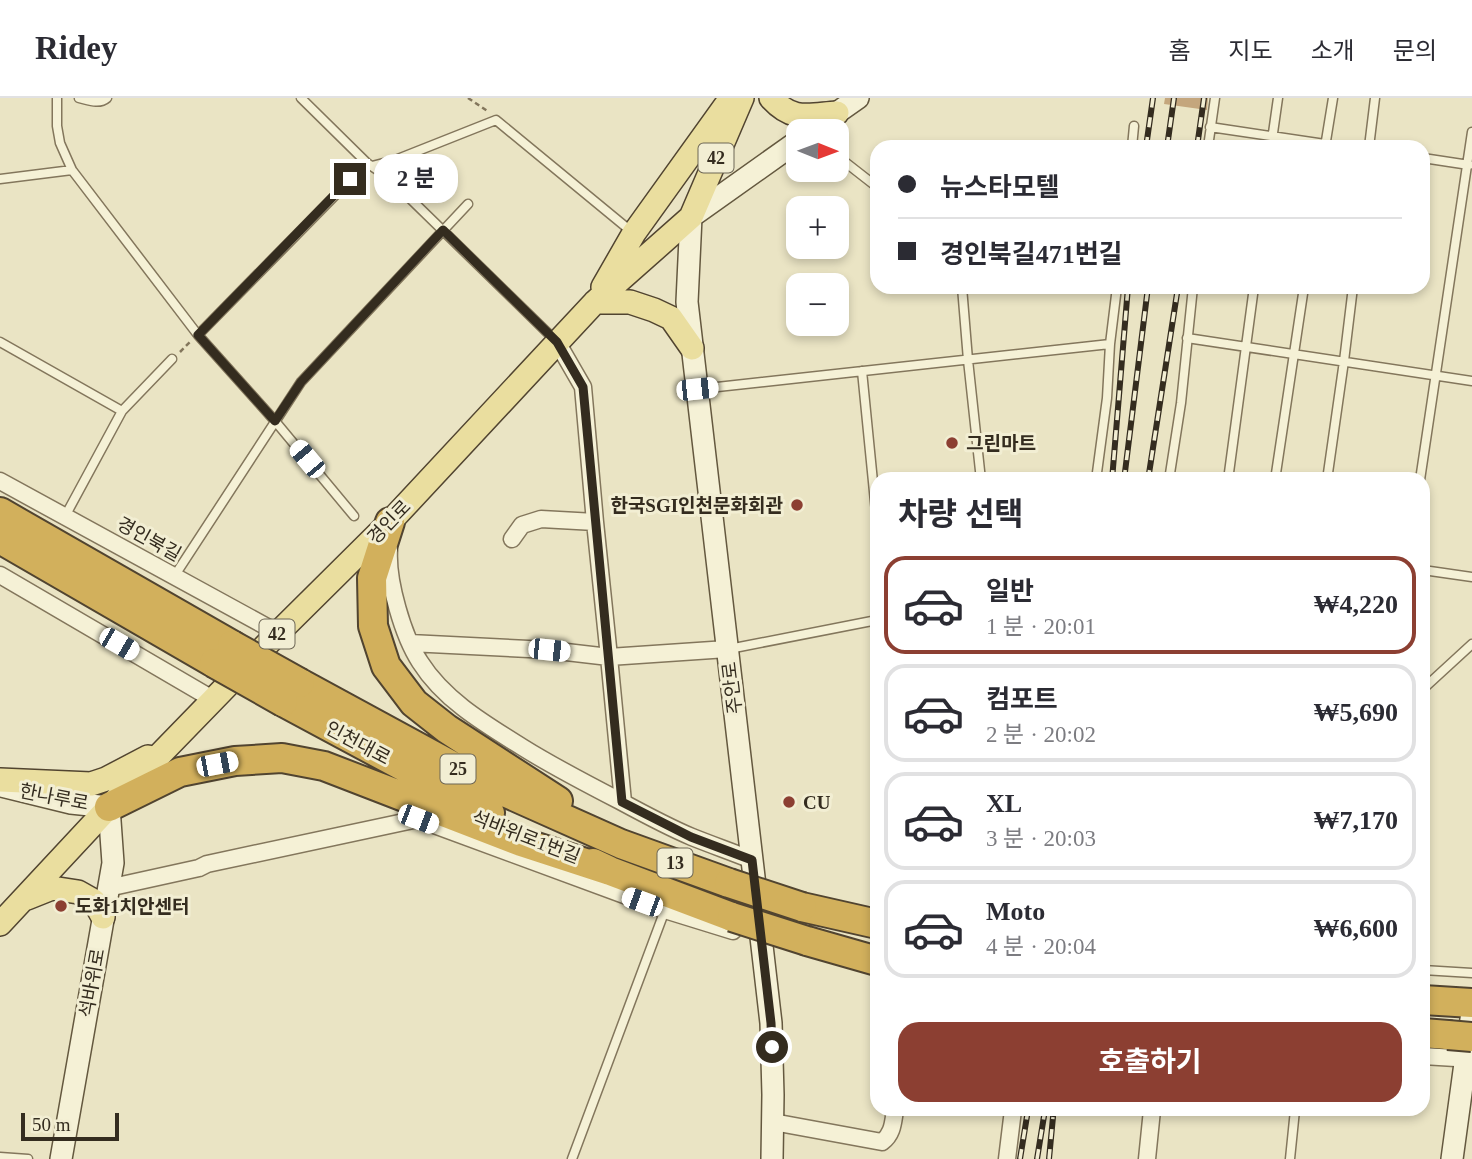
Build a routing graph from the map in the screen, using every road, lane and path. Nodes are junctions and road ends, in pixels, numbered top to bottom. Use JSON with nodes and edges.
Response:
{"nodes":[{"id":1,"x":57,"y":98,"type":"edge"},
{"id":2,"x":79,"y":98,"type":"edge"},
{"id":3,"x":107,"y":98,"type":"edge"},
{"id":4,"x":301,"y":98,"type":"edge"},
{"id":5,"x":468,"y":98,"type":"edge"},
{"id":6,"x":731,"y":98,"type":"edge"},
{"id":7,"x":741,"y":98,"type":"edge"},
{"id":8,"x":771,"y":98,"type":"edge"},
{"id":9,"x":858,"y":98,"type":"edge"},
{"id":10,"x":1215,"y":98,"type":"edge"},
{"id":11,"x":1278,"y":98,"type":"edge"},
{"id":12,"x":1332,"y":98,"type":"edge"},
{"id":13,"x":1376,"y":98,"type":"edge"},
{"id":14,"x":837,"y":113,"type":"junction"},
{"id":15,"x":828,"y":119,"type":"edge"},
{"id":16,"x":496,"y":120,"type":"junction"},
{"id":17,"x":1134,"y":126,"type":"dead end"},
{"id":18,"x":1210,"y":127,"type":"junction"},
{"id":19,"x":1472,"y":132,"type":"edge"},
{"id":20,"x":1272,"y":137,"type":"junction"},
{"id":21,"x":1133,"y":140,"type":"edge"},
{"id":22,"x":1209,"y":140,"type":"edge"},
{"id":23,"x":1271,"y":140,"type":"edge"},
{"id":24,"x":1290,"y":140,"type":"edge"},
{"id":25,"x":1326,"y":140,"type":"edge"},
{"id":26,"x":1370,"y":140,"type":"edge"},
{"id":27,"x":786,"y":150,"type":"edge"},
{"id":28,"x":1430,"y":160,"type":"edge"},
{"id":29,"x":369,"y":164,"type":"junction"},
{"id":30,"x":849,"y":165,"type":"edge"},
{"id":31,"x":1469,"y":165,"type":"edge"},
{"id":32,"x":72,"y":170,"type":"junction"},
{"id":33,"x":0,"y":179,"type":"edge"},
{"id":34,"x":870,"y":182,"type":"edge"},
{"id":35,"x":468,"y":204,"type":"dead end"},
{"id":36,"x":691,"y":218,"type":"junction"},
{"id":37,"x":443,"y":230,"type":"junction"},
{"id":38,"x":634,"y":233,"type":"junction"},
{"id":39,"x":963,"y":294,"type":"edge"},
{"id":40,"x":1116,"y":294,"type":"edge"},
{"id":41,"x":1192,"y":294,"type":"edge"},
{"id":42,"x":1253,"y":294,"type":"edge"},
{"id":43,"x":1303,"y":294,"type":"edge"},
{"id":44,"x":1352,"y":294,"type":"edge"},
{"id":45,"x":595,"y":302,"type":"junction"},
{"id":46,"x":198,"y":335,"type":"junction"},
{"id":47,"x":1187,"y":338,"type":"junction"},
{"id":48,"x":0,"y":342,"type":"edge"},
{"id":49,"x":557,"y":342,"type":"junction"},
{"id":50,"x":1110,"y":344,"type":"junction"},
{"id":51,"x":1247,"y":346,"type":"junction"},
{"id":52,"x":692,"y":348,"type":"junction"},
{"id":53,"x":1294,"y":353,"type":"junction"},
{"id":54,"x":172,"y":359,"type":"joint"},
{"id":55,"x":968,"y":360,"type":"junction"},
{"id":56,"x":1344,"y":360,"type":"junction"},
{"id":57,"x":862,"y":371,"type":"junction"},
{"id":58,"x":1436,"y":374,"type":"junction"},
{"id":59,"x":1472,"y":381,"type":"edge"},
{"id":60,"x":697,"y":389,"type":"junction"},
{"id":61,"x":122,"y":411,"type":"junction"},
{"id":62,"x":275,"y":421,"type":"junction"},
{"id":63,"x":872,"y":472,"type":"edge"},
{"id":64,"x":980,"y":472,"type":"edge"},
{"id":65,"x":1098,"y":472,"type":"edge"},
{"id":66,"x":1170,"y":472,"type":"edge"},
{"id":67,"x":1229,"y":472,"type":"edge"},
{"id":68,"x":1276,"y":472,"type":"edge"},
{"id":69,"x":1328,"y":472,"type":"edge"},
{"id":70,"x":1421,"y":472,"type":"edge"},
{"id":71,"x":0,"y":481,"type":"edge"},
{"id":72,"x":69,"y":509,"type":"dead end"},
{"id":73,"x":0,"y":512,"type":"edge"},
{"id":74,"x":355,"y":516,"type":"dead end"},
{"id":75,"x":390,"y":522,"type":"junction"},
{"id":76,"x":595,"y":522,"type":"junction"},
{"id":77,"x":0,"y":539,"type":"edge"},
{"id":78,"x":512,"y":539,"type":"dead end"},
{"id":79,"x":179,"y":569,"type":"dead end"},
{"id":80,"x":1430,"y":571,"type":"edge"},
{"id":81,"x":0,"y":575,"type":"edge"},
{"id":82,"x":1472,"y":577,"type":"edge"},
{"id":83,"x":870,"y":621,"type":"edge"},
{"id":84,"x":278,"y":633,"type":"junction"},
{"id":85,"x":410,"y":643,"type":"junction"},
{"id":86,"x":1472,"y":644,"type":"edge"},
{"id":87,"x":727,"y":649,"type":"junction"},
{"id":88,"x":223,"y":654,"type":"junction"},
{"id":89,"x":610,"y":657,"type":"junction"},
{"id":90,"x":1430,"y":683,"type":"edge"},
{"id":91,"x":292,"y":692,"type":"junction"},
{"id":92,"x":214,"y":700,"type":"junction"},
{"id":93,"x":167,"y":748,"type":"junction"},
{"id":94,"x":0,"y":780,"type":"edge"},
{"id":95,"x":0,"y":786,"type":"edge"},
{"id":96,"x":622,"y":802,"type":"junction"},
{"id":97,"x":109,"y":807,"type":"junction"},
{"id":98,"x":621,"y":844,"type":"junction"},
{"id":99,"x":752,"y":860,"type":"junction"},
{"id":100,"x":610,"y":871,"type":"junction"},
{"id":101,"x":108,"y":888,"type":"junction"},
{"id":102,"x":24,"y":899,"type":"junction"},
{"id":103,"x":665,"y":910,"type":"junction"},
{"id":104,"x":103,"y":917,"type":"junction"},
{"id":105,"x":870,"y":922,"type":"edge"},
{"id":106,"x":0,"y":924,"type":"edge"},
{"id":107,"x":762,"y":940,"type":"junction"},
{"id":108,"x":870,"y":959,"type":"edge"},
{"id":109,"x":1430,"y":971,"type":"edge"},
{"id":110,"x":1472,"y":974,"type":"edge"},
{"id":111,"x":1430,"y":1001,"type":"edge"},
{"id":112,"x":1465,"y":1005,"type":"edge"},
{"id":113,"x":1456,"y":1045,"type":"edge"},
{"id":114,"x":1430,"y":1054,"type":"edge"},
{"id":115,"x":894,"y":1116,"type":"edge"},
{"id":116,"x":1012,"y":1116,"type":"edge"},
{"id":117,"x":1151,"y":1116,"type":"edge"},
{"id":118,"x":1294,"y":1116,"type":"edge"},
{"id":119,"x":773,"y":1122,"type":"junction"},
{"id":120,"x":1457,"y":1146,"type":"edge"},
{"id":121,"x":0,"y":1157,"type":"edge"},
{"id":122,"x":28,"y":1159,"type":"edge"},
{"id":123,"x":61,"y":1159,"type":"edge"},
{"id":124,"x":572,"y":1159,"type":"edge"},
{"id":125,"x":772,"y":1159,"type":"edge"},
{"id":126,"x":1007,"y":1159,"type":"edge"},
{"id":127,"x":1147,"y":1159,"type":"edge"},
{"id":128,"x":1290,"y":1159,"type":"edge"}],
"edges":[{"from":1,"to":32,"type":"lane"},
{"from":2,"to":3,"type":"lane"},
{"from":4,"to":29,"type":"lane"},
{"from":5,"to":16,"type":"path"},
{"from":6,"to":38,"type":"main road"},
{"from":7,"to":36,"type":"main road","name":"경인로","number":"42"},
{"from":8,"to":14,"type":"main road"},
{"from":9,"to":14,"type":"main road"},
{"from":10,"to":18,"type":"lane"},
{"from":11,"to":20,"type":"lane"},
{"from":12,"to":25,"type":"lane"},
{"from":13,"to":26,"type":"lane"},
{"from":14,"to":15,"type":"main road"},
{"from":16,"to":29,"type":"lane"},
{"from":16,"to":38,"type":"lane"},
{"from":17,"to":21,"type":"lane"},
{"from":18,"to":20,"type":"lane"},
{"from":18,"to":22,"type":"lane"},
{"from":19,"to":31,"type":"lane"},
{"from":20,"to":23,"type":"lane"},
{"from":20,"to":24,"type":"lane"},
{"from":27,"to":36,"type":"main road"},
{"from":28,"to":31,"type":"lane"},
{"from":29,"to":37,"type":"lane"},
{"from":29,"to":46,"type":"lane"},
{"from":30,"to":34,"type":"lane"},
{"from":31,"to":58,"type":"lane"},
{"from":32,"to":33,"type":"lane"},
{"from":32,"to":46,"type":"lane"},
{"from":35,"to":37,"type":"lane"},
{"from":36,"to":45,"type":"main road","name":"경인로","number":"42"},
{"from":36,"to":52,"type":"main road","name":"주안로"},
{"from":37,"to":49,"type":"lane"},
{"from":37,"to":62,"type":"lane"},
{"from":38,"to":45,"type":"main road"},
{"from":39,"to":55,"type":"lane"},
{"from":40,"to":50,"type":"lane"},
{"from":41,"to":47,"type":"lane"},
{"from":42,"to":51,"type":"lane"},
{"from":43,"to":53,"type":"lane"},
{"from":44,"to":56,"type":"lane"},
{"from":45,"to":49,"type":"main road","name":"경인로","number":"42"},
{"from":45,"to":52,"type":"main road"},
{"from":46,"to":54,"type":"path"},
{"from":46,"to":62,"type":"lane"},
{"from":47,"to":51,"type":"lane"},
{"from":47,"to":66,"type":"lane"},
{"from":48,"to":61,"type":"lane"},
{"from":49,"to":75,"type":"main road","name":"경인로","number":"42"},
{"from":49,"to":76,"type":"street"},
{"from":50,"to":55,"type":"lane"},
{"from":50,"to":65,"type":"lane"},
{"from":51,"to":53,"type":"lane"},
{"from":51,"to":67,"type":"lane"},
{"from":52,"to":60,"type":"main road","name":"주안로"},
{"from":53,"to":56,"type":"lane"},
{"from":53,"to":68,"type":"lane"},
{"from":54,"to":61,"type":"lane"},
{"from":55,"to":57,"type":"lane"},
{"from":55,"to":64,"type":"lane"},
{"from":56,"to":58,"type":"lane"},
{"from":56,"to":69,"type":"lane"},
{"from":57,"to":60,"type":"lane"},
{"from":57,"to":63,"type":"lane"},
{"from":58,"to":59,"type":"lane"},
{"from":58,"to":70,"type":"lane"},
{"from":60,"to":87,"type":"main road","name":"주안로"},
{"from":61,"to":72,"type":"lane"},
{"from":62,"to":74,"type":"lane"},
{"from":62,"to":79,"type":"lane"},
{"from":71,"to":84,"type":"street","name":"경인북길"},
{"from":73,"to":88,"type":"highway","name":"인천대로","number":"25"},
{"from":75,"to":84,"type":"main road","name":"경인로","number":"42"},
{"from":75,"to":85,"type":"street"},
{"from":75,"to":98,"type":"highway"},
{"from":76,"to":78,"type":"street"},
{"from":76,"to":89,"type":"street"},
{"from":77,"to":88,"type":"highway","name":"인천대로","number":"25"},
{"from":80,"to":82,"type":"lane"},
{"from":81,"to":92,"type":"street"},
{"from":83,"to":87,"type":"lane"},
{"from":84,"to":92,"type":"main road","name":"경인로","number":"42"},
{"from":85,"to":89,"type":"street"},
{"from":85,"to":96,"type":"street"},
{"from":86,"to":90,"type":"lane"},
{"from":87,"to":89,"type":"street"},
{"from":87,"to":99,"type":"main road","name":"주안로"},
{"from":88,"to":91,"type":"highway","name":"인천대로","number":"25","bridge":true},
{"from":89,"to":96,"type":"street"},
{"from":91,"to":98,"type":"highway","name":"인천대로","number":"25"},
{"from":91,"to":100,"type":"highway","name":"인천대로","number":"25"},
{"from":92,"to":93,"type":"main road","name":"경인로","number":"42"},
{"from":93,"to":94,"type":"main road"},
{"from":93,"to":97,"type":"main road","name":"경인로","number":"42"},
{"from":95,"to":97,"type":"main road","name":"한나루로"},
{"from":96,"to":99,"type":"street"},
{"from":97,"to":100,"type":"highway"},
{"from":97,"to":101,"type":"main road","name":"석바위로"},
{"from":97,"to":102,"type":"main road","name":"경인로","number":"42"},
{"from":98,"to":105,"type":"highway","name":"인천대로","number":"13","bridge":true},
{"from":99,"to":107,"type":"main road","name":"주안로"},
{"from":100,"to":108,"type":"highway","name":"인천대로","number":"13","bridge":true},
{"from":101,"to":103,"type":"street","name":"석바위로1번길"},
{"from":101,"to":104,"type":"main road","name":"석바위로"},
{"from":102,"to":104,"type":"main road"},
{"from":102,"to":106,"type":"main road","name":"경인로","number":"42"},
{"from":103,"to":107,"type":"street","name":"석바위로1번길"},
{"from":103,"to":124,"type":"lane"},
{"from":104,"to":123,"type":"main road","name":"석바위로"},
{"from":107,"to":119,"type":"main road","name":"주안로"},
{"from":109,"to":110,"type":"lane"},
{"from":111,"to":112,"type":"highway"},
{"from":112,"to":113,"type":"main road"},
{"from":113,"to":114,"type":"street"},
{"from":113,"to":120,"type":"main road"},
{"from":115,"to":119,"type":"street"},
{"from":116,"to":126,"type":"street"},
{"from":117,"to":127,"type":"street"},
{"from":118,"to":128,"type":"lane"},
{"from":119,"to":125,"type":"main road","name":"주안로"},
{"from":121,"to":122,"type":"lane"}]}
